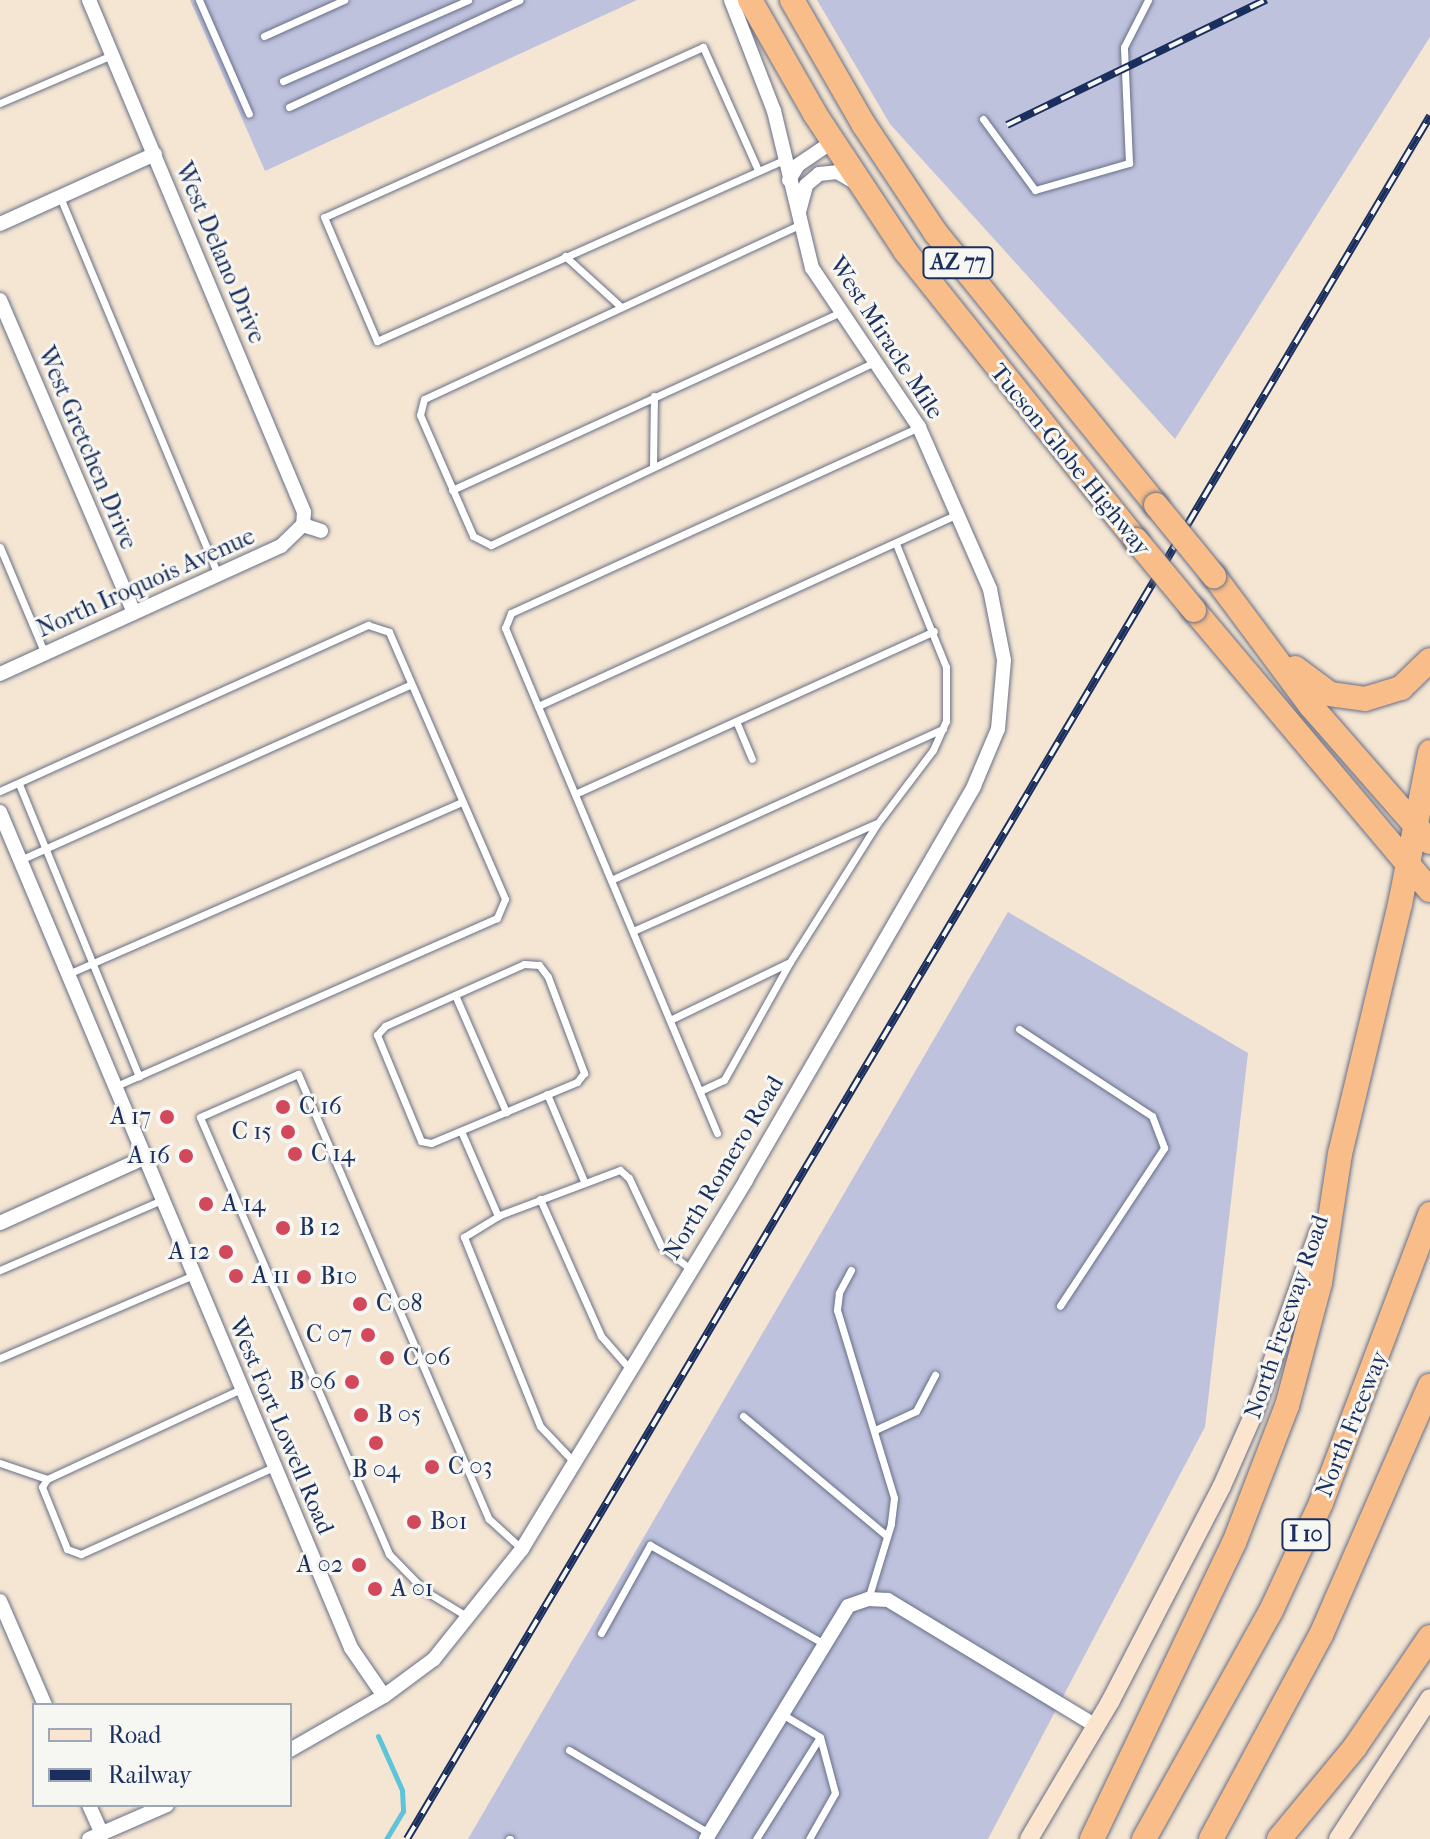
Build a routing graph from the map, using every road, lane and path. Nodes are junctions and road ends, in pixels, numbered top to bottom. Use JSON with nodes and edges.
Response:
{"nodes":[{"id":1,"x":89,"y":0,"type":"edge"},
{"id":2,"x":199,"y":0,"type":"edge"},
{"id":3,"x":344,"y":0,"type":"edge"},
{"id":4,"x":468,"y":0,"type":"edge"},
{"id":5,"x":519,"y":0,"type":"edge"},
{"id":6,"x":731,"y":0,"type":"edge"},
{"id":7,"x":750,"y":0,"type":"edge"},
{"id":8,"x":1148,"y":0,"type":"edge"},
{"id":9,"x":797,"y":10,"type":"edge"},
{"id":10,"x":264,"y":36,"type":"dead end"},
{"id":11,"x":771,"y":38,"type":"junction"},
{"id":12,"x":112,"y":55,"type":"junction"},
{"id":13,"x":836,"y":79,"type":"junction"},
{"id":14,"x":283,"y":81,"type":"dead end"},
{"id":15,"x":0,"y":103,"type":"edge"},
{"id":16,"x":289,"y":107,"type":"dead end"},
{"id":17,"x":249,"y":114,"type":"dead end"},
{"id":18,"x":983,"y":119,"type":"dead end"},
{"id":19,"x":832,"y":142,"type":"junction"},
{"id":20,"x":155,"y":154,"type":"junction"},
{"id":21,"x":785,"y":159,"type":"junction"},
{"id":22,"x":758,"y":170,"type":"junction"},
{"id":23,"x":789,"y":180,"type":"junction"},
{"id":24,"x":60,"y":197,"type":"junction"},
{"id":25,"x":875,"y":206,"type":"junction"},
{"id":26,"x":0,"y":224,"type":"edge"},
{"id":27,"x":799,"y":225,"type":"junction"},
{"id":28,"x":565,"y":256,"type":"junction"},
{"id":29,"x":0,"y":300,"type":"edge"},
{"id":30,"x":621,"y":307,"type":"junction"},
{"id":31,"x":838,"y":313,"type":"junction"},
{"id":32,"x":876,"y":361,"type":"junction"},
{"id":33,"x":654,"y":396,"type":"junction"},
{"id":34,"x":919,"y":427,"type":"junction"},
{"id":35,"x":653,"y":466,"type":"junction"},
{"id":36,"x":452,"y":490,"type":"junction"},
{"id":37,"x":958,"y":514,"type":"junction"},
{"id":38,"x":303,"y":525,"type":"junction"},
{"id":39,"x":321,"y":531,"type":"dead end"},
{"id":40,"x":896,"y":544,"type":"junction"},
{"id":41,"x":0,"y":547,"type":"edge"},
{"id":42,"x":218,"y":574,"type":"junction"},
{"id":43,"x":134,"y":613,"type":"junction"},
{"id":44,"x":1250,"y":620,"type":"junction"},
{"id":45,"x":934,"y":631,"type":"junction"},
{"id":46,"x":45,"y":654,"type":"junction"},
{"id":47,"x":1430,"y":660,"type":"edge"},
{"id":48,"x":0,"y":674,"type":"edge"},
{"id":49,"x":411,"y":684,"type":"junction"},
{"id":50,"x":538,"y":706,"type":"junction"},
{"id":51,"x":736,"y":721,"type":"junction"},
{"id":52,"x":943,"y":729,"type":"junction"},
{"id":53,"x":1430,"y":752,"type":"edge"},
{"id":54,"x":752,"y":759,"type":"dead end"},
{"id":55,"x":19,"y":784,"type":"junction"},
{"id":56,"x":0,"y":791,"type":"edge"},
{"id":57,"x":575,"y":794,"type":"junction"},
{"id":58,"x":462,"y":802,"type":"junction"},
{"id":59,"x":0,"y":812,"type":"edge"},
{"id":60,"x":877,"y":824,"type":"junction"},
{"id":61,"x":1423,"y":833,"type":"edge"},
{"id":62,"x":46,"y":849,"type":"junction"},
{"id":63,"x":20,"y":860,"type":"junction"},
{"id":64,"x":1408,"y":863,"type":"junction"},
{"id":65,"x":611,"y":880,"type":"junction"},
{"id":66,"x":1430,"y":890,"type":"edge"},
{"id":67,"x":633,"y":931,"type":"junction"},
{"id":68,"x":790,"y":962,"type":"junction"},
{"id":69,"x":93,"y":963,"type":"junction"},
{"id":70,"x":67,"y":974,"type":"junction"},
{"id":71,"x":455,"y":995,"type":"junction"},
{"id":72,"x":670,"y":1020,"type":"junction"},
{"id":73,"x":1019,"y":1029,"type":"dead end"},
{"id":74,"x":139,"y":1076,"type":"junction"},
{"id":75,"x":114,"y":1087,"type":"junction"},
{"id":76,"x":700,"y":1091,"type":"junction"},
{"id":77,"x":547,"y":1094,"type":"junction"},
{"id":78,"x":506,"y":1112,"type":"junction"},
{"id":79,"x":461,"y":1131,"type":"junction"},
{"id":80,"x":717,"y":1133,"type":"dead end"},
{"id":81,"x":1340,"y":1154,"type":"junction"},
{"id":82,"x":144,"y":1158,"type":"junction"},
{"id":83,"x":584,"y":1181,"type":"junction"},
{"id":84,"x":540,"y":1199,"type":"junction"},
{"id":85,"x":162,"y":1200,"type":"junction"},
{"id":86,"x":1430,"y":1214,"type":"edge"},
{"id":87,"x":498,"y":1216,"type":"junction"},
{"id":88,"x":0,"y":1223,"type":"edge"},
{"id":89,"x":689,"y":1268,"type":"junction"},
{"id":90,"x":0,"y":1270,"type":"edge"},
{"id":91,"x":851,"y":1270,"type":"dead end"},
{"id":92,"x":194,"y":1275,"type":"junction"},
{"id":93,"x":1060,"y":1306,"type":"dead end"},
{"id":94,"x":0,"y":1358,"type":"edge"},
{"id":95,"x":628,"y":1367,"type":"junction"},
{"id":96,"x":935,"y":1375,"type":"dead end"},
{"id":97,"x":1430,"y":1386,"type":"edge"},
{"id":98,"x":241,"y":1389,"type":"junction"},
{"id":99,"x":743,"y":1416,"type":"dead end"},
{"id":100,"x":875,"y":1430,"type":"junction"},
{"id":101,"x":573,"y":1461,"type":"junction"},
{"id":102,"x":0,"y":1463,"type":"edge"},
{"id":103,"x":274,"y":1467,"type":"junction"},
{"id":104,"x":47,"y":1479,"type":"junction"},
{"id":105,"x":887,"y":1536,"type":"junction"},
{"id":106,"x":522,"y":1549,"type":"junction"},
{"id":107,"x":868,"y":1599,"type":"junction"},
{"id":108,"x":0,"y":1601,"type":"edge"},
{"id":109,"x":470,"y":1618,"type":"junction"},
{"id":110,"x":601,"y":1633,"type":"dead end"},
{"id":111,"x":1430,"y":1637,"type":"edge"},
{"id":112,"x":824,"y":1644,"type":"junction"},
{"id":113,"x":384,"y":1696,"type":"junction"},
{"id":114,"x":1430,"y":1698,"type":"edge"},
{"id":115,"x":44,"y":1703,"type":"edge"},
{"id":116,"x":782,"y":1714,"type":"junction"},
{"id":117,"x":1096,"y":1726,"type":"junction"},
{"id":118,"x":820,"y":1737,"type":"junction"},
{"id":119,"x":292,"y":1749,"type":"edge"},
{"id":120,"x":569,"y":1750,"type":"dead end"},
{"id":121,"x":89,"y":1807,"type":"edge"},
{"id":122,"x":162,"y":1807,"type":"edge"},
{"id":123,"x":96,"y":1836,"type":"edge"},
{"id":124,"x":708,"y":1836,"type":"edge"},
{"id":125,"x":756,"y":1839,"type":"edge"},
{"id":126,"x":809,"y":1839,"type":"edge"},
{"id":127,"x":1029,"y":1839,"type":"edge"},
{"id":128,"x":1092,"y":1839,"type":"edge"},
{"id":129,"x":1144,"y":1839,"type":"edge"},
{"id":130,"x":1211,"y":1839,"type":"edge"},
{"id":131,"x":1279,"y":1839,"type":"edge"},
{"id":132,"x":1338,"y":1839,"type":"edge"}],
"edges":[{"from":1,"to":12,"type":"street","name":"West Delano Drive"},
{"from":2,"to":17,"type":"lane"},
{"from":3,"to":10,"type":"lane"},
{"from":4,"to":14,"type":"lane"},
{"from":5,"to":16,"type":"lane"},
{"from":6,"to":21,"type":"street","name":"West Miracle Mile"},
{"from":7,"to":11,"type":"highway","name":"Tucson-Globe Highway","number":"AZ 77"},
{"from":8,"to":18,"type":"lane"},
{"from":9,"to":11,"type":"highway"},
{"from":9,"to":13,"type":"highway","name":"Tucson-Globe Highway","number":"AZ 77"},
{"from":11,"to":19,"type":"highway","name":"Tucson-Globe Highway","number":"AZ 77"},
{"from":12,"to":15,"type":"lane"},
{"from":12,"to":20,"type":"street","name":"West Delano Drive"},
{"from":13,"to":19,"type":"highway"},
{"from":13,"to":44,"type":"highway","name":"Tucson-Globe Highway","number":"AZ 77","bridge":true},
{"from":19,"to":23,"type":"street"},
{"from":19,"to":25,"type":"highway","name":"Tucson-Globe Highway","number":"AZ 77"},
{"from":20,"to":24,"type":"street"},
{"from":20,"to":38,"type":"street","name":"West Delano Drive"},
{"from":21,"to":22,"type":"lane"},
{"from":21,"to":23,"type":"street","name":"West Miracle Mile"},
{"from":22,"to":28,"type":"lane"},
{"from":22,"to":28,"type":"lane"},
{"from":23,"to":27,"type":"street","name":"West Miracle Mile"},
{"from":24,"to":26,"type":"street"},
{"from":24,"to":42,"type":"lane"},
{"from":25,"to":27,"type":"street"},
{"from":25,"to":64,"type":"highway","name":"Tucson-Globe Highway","number":"AZ 77","bridge":true},
{"from":27,"to":30,"type":"lane"},
{"from":27,"to":31,"type":"street","name":"West Miracle Mile"},
{"from":28,"to":30,"type":"lane"},
{"from":29,"to":43,"type":"street","name":"West Gretchen Drive"},
{"from":30,"to":36,"type":"lane"},
{"from":31,"to":32,"type":"street","name":"West Miracle Mile"},
{"from":31,"to":33,"type":"lane"},
{"from":32,"to":34,"type":"street","name":"West Miracle Mile"},
{"from":32,"to":35,"type":"lane"},
{"from":33,"to":35,"type":"lane"},
{"from":33,"to":36,"type":"lane"},
{"from":34,"to":37,"type":"street","name":"West Miracle Mile"},
{"from":34,"to":50,"type":"lane"},
{"from":35,"to":36,"type":"lane"},
{"from":37,"to":40,"type":"lane"},
{"from":37,"to":89,"type":"street","name":"North Romero Road"},
{"from":38,"to":39,"type":"street"},
{"from":38,"to":42,"type":"street","name":"North Iroquois Avenue"},
{"from":40,"to":45,"type":"lane"},
{"from":40,"to":50,"type":"lane"},
{"from":41,"to":46,"type":"lane"},
{"from":42,"to":43,"type":"street","name":"North Iroquois Avenue"},
{"from":43,"to":46,"type":"street","name":"North Iroquois Avenue"},
{"from":44,"to":47,"type":"highway"},
{"from":44,"to":61,"type":"highway","name":"Tucson-Globe Highway","number":"AZ 77"},
{"from":45,"to":51,"type":"lane"},
{"from":45,"to":52,"type":"lane"},
{"from":46,"to":48,"type":"street","name":"North Iroquois Avenue"},
{"from":49,"to":55,"type":"lane"},
{"from":49,"to":58,"type":"lane"},
{"from":49,"to":62,"type":"lane"},
{"from":50,"to":57,"type":"lane"},
{"from":51,"to":54,"type":"lane"},
{"from":51,"to":57,"type":"lane"},
{"from":52,"to":60,"type":"lane"},
{"from":52,"to":65,"type":"lane"},
{"from":53,"to":61,"type":"highway","name":"North Freeway Road"},
{"from":55,"to":56,"type":"lane"},
{"from":55,"to":62,"type":"lane"},
{"from":57,"to":65,"type":"lane"},
{"from":58,"to":69,"type":"lane"},
{"from":58,"to":74,"type":"lane"},
{"from":59,"to":63,"type":"street","name":"West Fort Lowell Road"},
{"from":60,"to":67,"type":"lane"},
{"from":60,"to":68,"type":"lane"},
{"from":61,"to":64,"type":"highway","name":"North Freeway Road"},
{"from":62,"to":63,"type":"lane"},
{"from":62,"to":69,"type":"lane"},
{"from":63,"to":70,"type":"street","name":"West Fort Lowell Road"},
{"from":64,"to":66,"type":"highway","name":"Tucson-Globe Highway","number":"AZ 77"},
{"from":64,"to":81,"type":"highway","name":"North Freeway Road"},
{"from":65,"to":67,"type":"lane"},
{"from":67,"to":72,"type":"lane"},
{"from":68,"to":72,"type":"lane"},
{"from":68,"to":76,"type":"lane"},
{"from":69,"to":70,"type":"lane"},
{"from":69,"to":74,"type":"lane"},
{"from":70,"to":75,"type":"street","name":"West Fort Lowell Road"},
{"from":71,"to":77,"type":"lane"},
{"from":71,"to":78,"type":"lane"},
{"from":71,"to":79,"type":"lane"},
{"from":72,"to":76,"type":"lane"},
{"from":73,"to":93,"type":"lane"},
{"from":74,"to":75,"type":"lane"},
{"from":75,"to":82,"type":"street","name":"West Fort Lowell Road"},
{"from":76,"to":80,"type":"lane"},
{"from":77,"to":78,"type":"lane"},
{"from":77,"to":83,"type":"lane"},
{"from":78,"to":79,"type":"lane"},
{"from":79,"to":87,"type":"lane"},
{"from":81,"to":117,"type":"main road","name":"North Freeway Road"},
{"from":81,"to":128,"type":"highway"},
{"from":82,"to":85,"type":"street","name":"West Fort Lowell Road"},
{"from":82,"to":88,"type":"street"},
{"from":83,"to":84,"type":"lane"},
{"from":83,"to":89,"type":"lane"},
{"from":84,"to":87,"type":"lane"},
{"from":84,"to":95,"type":"lane"},
{"from":85,"to":90,"type":"lane"},
{"from":85,"to":92,"type":"street","name":"West Fort Lowell Road"},
{"from":86,"to":129,"type":"highway","name":"North Freeway","number":"I 10"},
{"from":87,"to":101,"type":"lane"},
{"from":89,"to":95,"type":"street","name":"North Romero Road"},
{"from":91,"to":100,"type":"lane"},
{"from":92,"to":94,"type":"lane"},
{"from":92,"to":98,"type":"street","name":"West Fort Lowell Road"},
{"from":95,"to":101,"type":"street","name":"North Romero Road"},
{"from":96,"to":100,"type":"lane"},
{"from":97,"to":130,"type":"highway","number":"I 10"},
{"from":98,"to":103,"type":"street","name":"West Fort Lowell Road"},
{"from":98,"to":104,"type":"lane"},
{"from":99,"to":105,"type":"lane"},
{"from":100,"to":105,"type":"lane"},
{"from":101,"to":106,"type":"street","name":"North Romero Road"},
{"from":102,"to":104,"type":"lane"},
{"from":103,"to":104,"type":"lane"},
{"from":103,"to":113,"type":"street","name":"West Fort Lowell Road"},
{"from":105,"to":107,"type":"lane"},
{"from":106,"to":109,"type":"street","name":"North Romero Road"},
{"from":106,"to":109,"type":"lane"},
{"from":107,"to":112,"type":"street"},
{"from":107,"to":117,"type":"street"},
{"from":108,"to":115,"type":"street"},
{"from":109,"to":113,"type":"street","name":"North Romero Road"},
{"from":110,"to":112,"type":"lane"},
{"from":111,"to":131,"type":"highway"},
{"from":112,"to":116,"type":"street"},
{"from":113,"to":119,"type":"street","name":"North Romero Road"},
{"from":114,"to":132,"type":"main road"},
{"from":116,"to":118,"type":"lane"},
{"from":116,"to":124,"type":"street"},
{"from":117,"to":127,"type":"main road","name":"North Freeway Road"},
{"from":118,"to":125,"type":"lane"},
{"from":118,"to":126,"type":"lane"},
{"from":120,"to":124,"type":"lane"},
{"from":121,"to":123,"type":"street"},
{"from":122,"to":123,"type":"street"}]}
